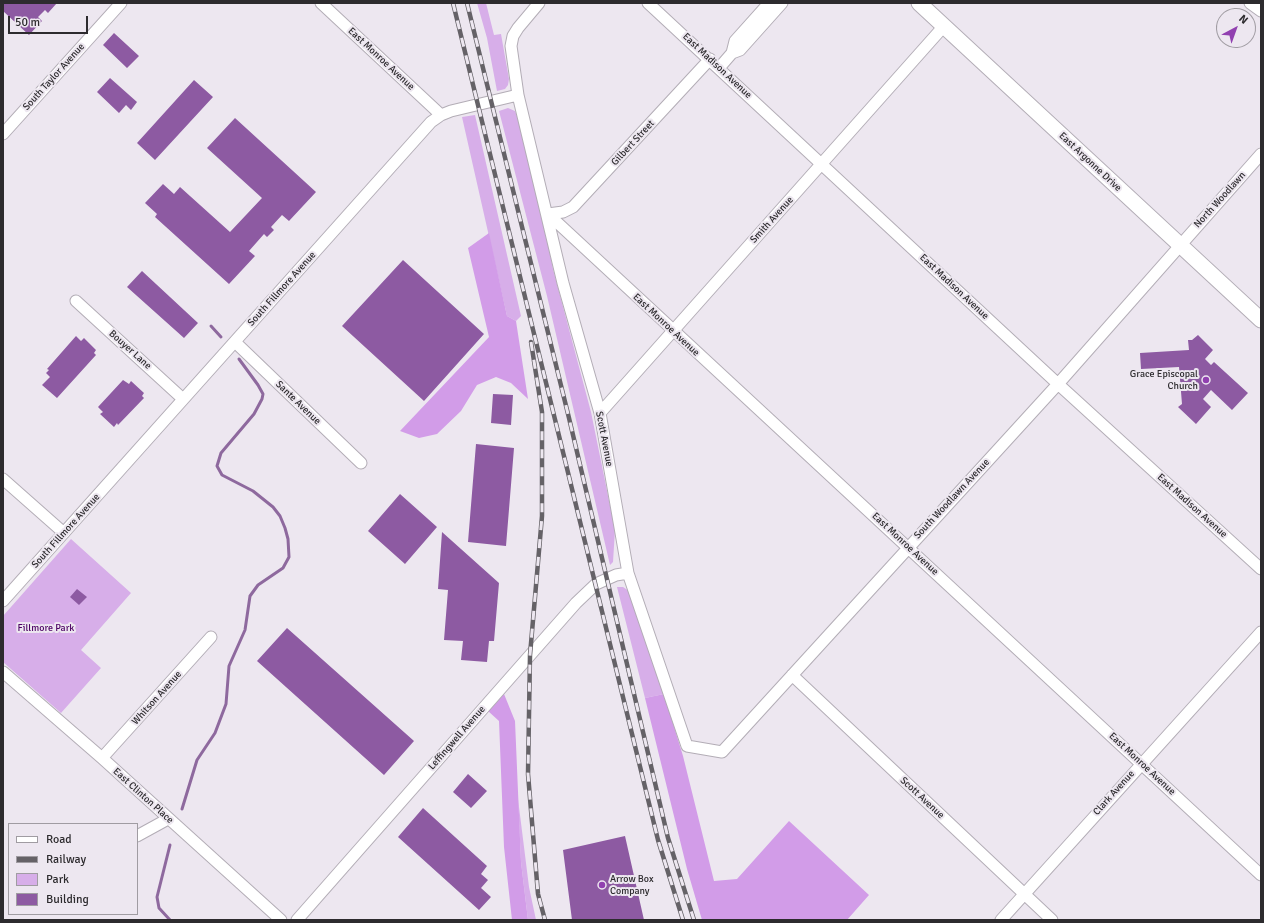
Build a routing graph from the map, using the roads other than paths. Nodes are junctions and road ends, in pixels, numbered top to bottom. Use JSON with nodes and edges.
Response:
{"nodes":[{"id":1,"x":121,"y":3,"type":"edge"},
{"id":2,"x":321,"y":3,"type":"edge"},
{"id":3,"x":539,"y":3,"type":"edge"},
{"id":4,"x":648,"y":3,"type":"edge"},
{"id":5,"x":769,"y":3,"type":"edge"},
{"id":6,"x":782,"y":3,"type":"edge"},
{"id":7,"x":920,"y":3,"type":"edge"},
{"id":8,"x":1250,"y":3,"type":"edge"},
{"id":9,"x":1261,"y":10,"type":"edge"},
{"id":10,"x":944,"y":26,"type":"junction"},
{"id":11,"x":732,"y":53,"type":"junction"},
{"id":12,"x":710,"y":59,"type":"junction"},
{"id":13,"x":719,"y":68,"type":"junction"},
{"id":14,"x":518,"y":95,"type":"junction"},
{"id":15,"x":441,"y":114,"type":"junction"},
{"id":16,"x":3,"y":134,"type":"edge"},
{"id":17,"x":1261,"y":154,"type":"edge"},
{"id":18,"x":822,"y":165,"type":"junction"},
{"id":19,"x":548,"y":214,"type":"junction"},
{"id":20,"x":1180,"y":245,"type":"junction"},
{"id":21,"x":76,"y":301,"type":"dead end"},
{"id":22,"x":1261,"y":320,"type":"edge"},
{"id":23,"x":673,"y":331,"type":"junction"},
{"id":24,"x":235,"y":342,"type":"junction"},
{"id":25,"x":1058,"y":384,"type":"junction"},
{"id":26,"x":183,"y":399,"type":"junction"},
{"id":27,"x":600,"y":413,"type":"junction"},
{"id":28,"x":361,"y":463,"type":"dead end"},
{"id":29,"x":3,"y":478,"type":"edge"},
{"id":30,"x":64,"y":534,"type":"junction"},
{"id":31,"x":908,"y":546,"type":"junction"},
{"id":32,"x":1261,"y":569,"type":"edge"},
{"id":33,"x":628,"y":572,"type":"junction"},
{"id":34,"x":3,"y":601,"type":"edge"},
{"id":35,"x":1261,"y":632,"type":"edge"},
{"id":36,"x":211,"y":637,"type":"dead end"},
{"id":37,"x":3,"y":672,"type":"edge"},
{"id":38,"x":792,"y":676,"type":"junction"},
{"id":39,"x":722,"y":752,"type":"joint"},
{"id":40,"x":102,"y":758,"type":"junction"},
{"id":41,"x":1141,"y":763,"type":"junction"},
{"id":42,"x":168,"y":819,"type":"junction"},
{"id":43,"x":138,"y":835,"type":"edge"},
{"id":44,"x":1261,"y":875,"type":"edge"},
{"id":45,"x":1024,"y":894,"type":"junction"},
{"id":46,"x":281,"y":920,"type":"edge"},
{"id":47,"x":297,"y":920,"type":"edge"},
{"id":48,"x":1001,"y":920,"type":"edge"},
{"id":49,"x":1052,"y":920,"type":"edge"}],
"edges":[{"from":1,"to":16,"type":"street","name":"South Taylor Avenue"},
{"from":2,"to":15,"type":"street","name":"East Monroe Avenue"},
{"from":3,"to":14,"type":"street"},
{"from":4,"to":12,"type":"street","name":"East Madison Avenue"},
{"from":5,"to":11,"type":"street"},
{"from":6,"to":11,"type":"street"},
{"from":7,"to":10,"type":"street","name":"East Argonne Drive"},
{"from":8,"to":9,"type":"street"},
{"from":10,"to":18,"type":"street","name":"Smith Avenue"},
{"from":10,"to":20,"type":"street","name":"East Argonne Drive"},
{"from":11,"to":13,"type":"street"},
{"from":12,"to":13,"type":"street","name":"East Madison Avenue"},
{"from":12,"to":19,"type":"street","name":"Gilbert Street"},
{"from":13,"to":18,"type":"street","name":"East Madison Avenue"},
{"from":14,"to":15,"type":"street","name":"South Fillmore Avenue"},
{"from":14,"to":19,"type":"street","name":"Scott Avenue"},
{"from":15,"to":24,"type":"street","name":"South Fillmore Avenue"},
{"from":17,"to":20,"type":"street","name":"North Woodlawn"},
{"from":18,"to":23,"type":"street","name":"Smith Avenue"},
{"from":18,"to":25,"type":"street","name":"East Madison Avenue"},
{"from":19,"to":23,"type":"street","name":"East Monroe Avenue"},
{"from":19,"to":27,"type":"street","name":"Scott Avenue"},
{"from":20,"to":22,"type":"street","name":"East Argonne Drive"},
{"from":20,"to":25,"type":"street","name":"South Woodlawn Avenue"},
{"from":21,"to":26,"type":"street","name":"Bouyer Lane"},
{"from":23,"to":27,"type":"street","name":"Smith Avenue"},
{"from":23,"to":31,"type":"street","name":"East Monroe Avenue"},
{"from":24,"to":26,"type":"street","name":"South Fillmore Avenue"},
{"from":24,"to":28,"type":"street","name":"Sante Avenue"},
{"from":25,"to":31,"type":"street","name":"South Woodlawn Avenue"},
{"from":25,"to":32,"type":"street","name":"East Madison Avenue"},
{"from":26,"to":30,"type":"street","name":"South Fillmore Avenue"},
{"from":27,"to":33,"type":"street","name":"Scott Avenue"},
{"from":29,"to":30,"type":"street"},
{"from":30,"to":34,"type":"street","name":"South Fillmore Avenue"},
{"from":31,"to":38,"type":"street","name":"South Woodlawn Avenue"},
{"from":31,"to":41,"type":"street","name":"East Monroe Avenue"},
{"from":33,"to":39,"type":"street","name":"Scott Avenue"},
{"from":33,"to":47,"type":"street","name":"Leffingwell Avenue"},
{"from":35,"to":41,"type":"street","name":"Clark Avenue"},
{"from":36,"to":40,"type":"street","name":"Whitson Avenue"},
{"from":37,"to":40,"type":"street","name":"East Clinton Place"},
{"from":38,"to":39,"type":"street","name":"South Woodlawn Avenue"},
{"from":38,"to":45,"type":"street","name":"Scott Avenue"},
{"from":40,"to":42,"type":"street","name":"East Clinton Place"},
{"from":41,"to":44,"type":"street","name":"East Monroe Avenue"},
{"from":41,"to":45,"type":"street","name":"Clark Avenue"},
{"from":42,"to":43,"type":"street"},
{"from":42,"to":46,"type":"street","name":"East Clinton Place"},
{"from":45,"to":48,"type":"street","name":"Clark Avenue"},
{"from":45,"to":49,"type":"street","name":"Scott Avenue"}]}
